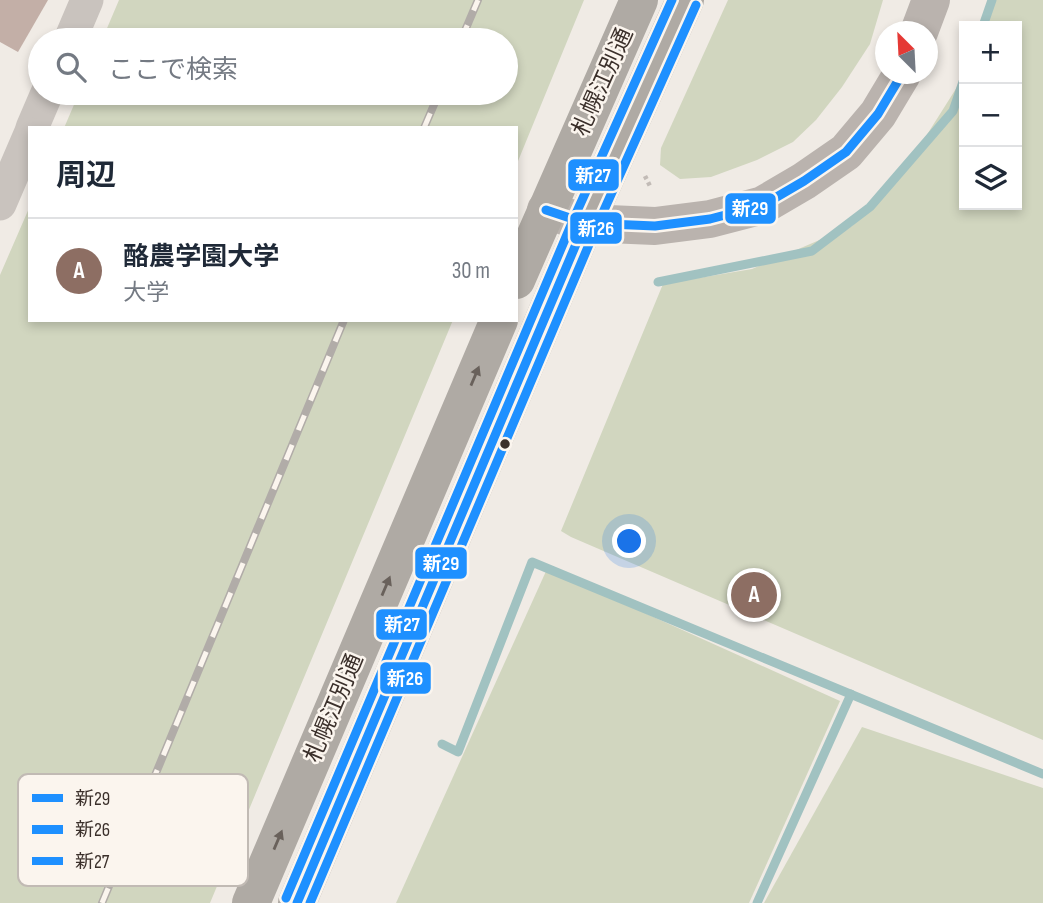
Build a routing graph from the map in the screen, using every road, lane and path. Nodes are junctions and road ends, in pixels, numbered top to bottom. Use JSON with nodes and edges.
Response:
{"nodes":[{"id":1,"x":87,"y":0,"type":"edge"},
{"id":2,"x":639,"y":0,"type":"edge"},
{"id":3,"x":685,"y":0,"type":"edge"},
{"id":4,"x":931,"y":0,"type":"edge"},
{"id":5,"x":923,"y":21,"type":"edge"},
{"id":6,"x":74,"y":28,"type":"edge"},
{"id":7,"x":896,"y":84,"type":"edge"},
{"id":8,"x":42,"y":105,"type":"edge"},
{"id":9,"x":33,"y":126,"type":"edge"},
{"id":10,"x":28,"y":138,"type":"edge"},
{"id":11,"x":4,"y":183,"type":"edge"},
{"id":12,"x":546,"y":210,"type":"junction"},
{"id":13,"x":585,"y":223,"type":"junction"},
{"id":14,"x":518,"y":275,"type":"edge"},
{"id":15,"x":498,"y":322,"type":"edge"},
{"id":16,"x":251,"y":903,"type":"edge"},
{"id":17,"x":297,"y":903,"type":"edge"}],
"edges":[{"from":1,"to":6,"type":"street"},
{"from":2,"to":12,"type":"highway","name":"札幌江別通"},
{"from":3,"to":13,"type":"highway","name":"札幌江別通"},
{"from":4,"to":5,"type":"street"},
{"from":7,"to":13,"type":"street"},
{"from":8,"to":9,"type":"street"},
{"from":10,"to":11,"type":"street"},
{"from":12,"to":13,"type":"street"},
{"from":12,"to":14,"type":"highway","name":"札幌江別通"},
{"from":13,"to":17,"type":"highway","name":"札幌江別通"},
{"from":16,"to":15,"type":"highway","name":"札幌江別通","one_way":true}]}
